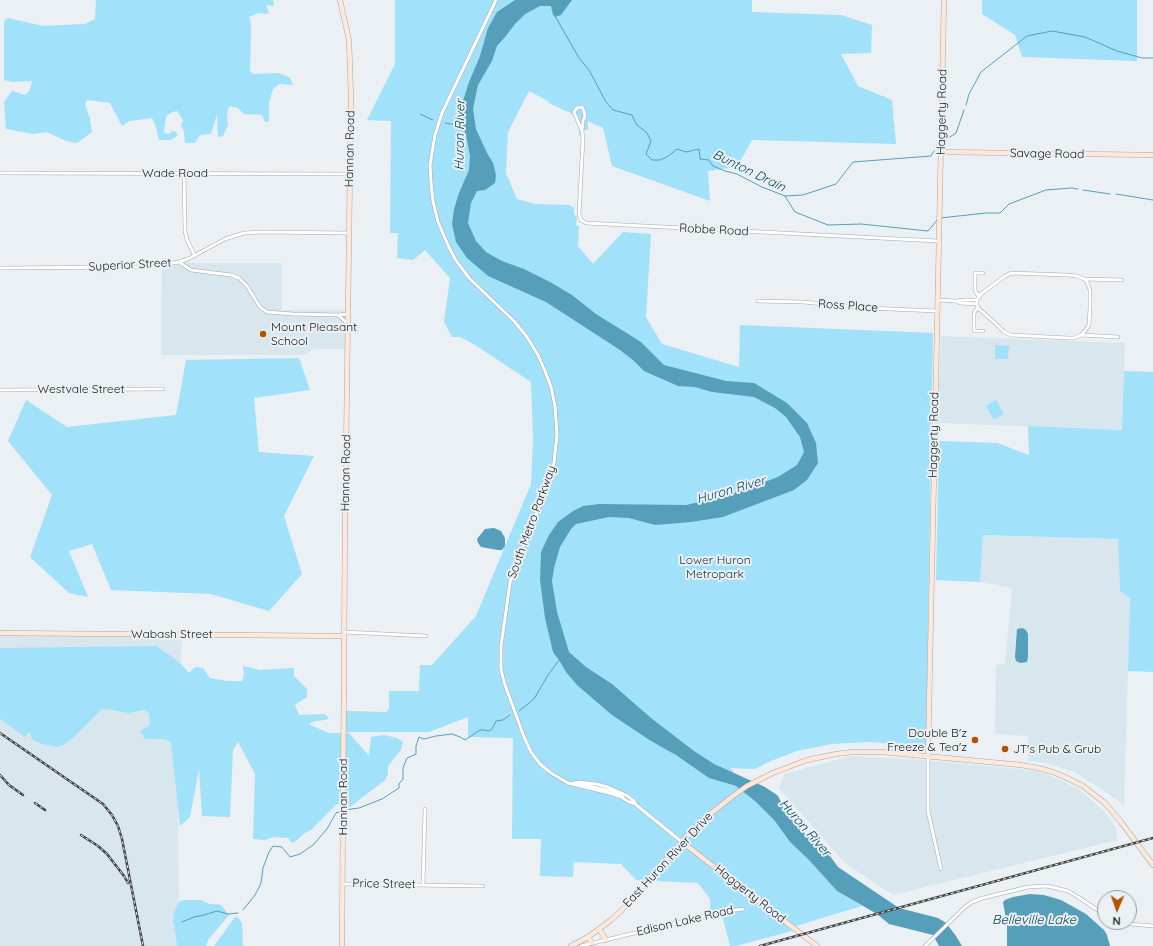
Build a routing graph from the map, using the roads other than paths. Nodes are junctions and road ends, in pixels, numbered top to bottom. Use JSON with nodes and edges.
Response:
{"nodes":[{"id":1,"x":340,"y":0,"type":"edge"},
{"id":2,"x":496,"y":0,"type":"edge"},
{"id":3,"x":944,"y":0,"type":"edge"},
{"id":4,"x":582,"y":131,"type":"junction"},
{"id":5,"x":941,"y":152,"type":"junction"},
{"id":6,"x":1153,"y":155,"type":"edge"},
{"id":7,"x":0,"y":173,"type":"edge"},
{"id":8,"x":184,"y":173,"type":"junction"},
{"id":9,"x":349,"y":174,"type":"junction"},
{"id":10,"x":349,"y":233,"type":"junction"},
{"id":11,"x":938,"y":241,"type":"junction"},
{"id":12,"x":195,"y":256,"type":"junction"},
{"id":13,"x":179,"y":262,"type":"junction"},
{"id":14,"x":0,"y":268,"type":"edge"},
{"id":15,"x":983,"y":273,"type":"dead end"},
{"id":16,"x":1084,"y":279,"type":"junction"},
{"id":17,"x":1122,"y":280,"type":"dead end"},
{"id":18,"x":937,"y":300,"type":"junction"},
{"id":19,"x":977,"y":300,"type":"junction"},
{"id":20,"x":758,"y":301,"type":"dead end"},
{"id":21,"x":978,"y":308,"type":"junction"},
{"id":22,"x":937,"y":311,"type":"junction"},
{"id":23,"x":348,"y":314,"type":"junction"},
{"id":24,"x":338,"y":315,"type":"junction"},
{"id":25,"x":348,"y":324,"type":"junction"},
{"id":26,"x":983,"y":331,"type":"dead end"},
{"id":27,"x":1081,"y":335,"type":"junction"},
{"id":28,"x":1118,"y":337,"type":"dead end"},
{"id":29,"x":163,"y":388,"type":"dead end"},
{"id":30,"x":0,"y":390,"type":"edge"},
{"id":31,"x":0,"y":633,"type":"edge"},
{"id":32,"x":344,"y":634,"type":"junction"},
{"id":33,"x":426,"y":636,"type":"dead end"},
{"id":34,"x":928,"y":756,"type":"junction"},
{"id":35,"x":571,"y":783,"type":"junction"},
{"id":36,"x":636,"y":804,"type":"junction"},
{"id":37,"x":425,"y":809,"type":"dead end"},
{"id":38,"x":682,"y":842,"type":"junction"},
{"id":39,"x":1153,"y":866,"type":"edge"},
{"id":40,"x":941,"y":870,"type":"dead end"},
{"id":41,"x":342,"y":884,"type":"junction"},
{"id":42,"x":423,"y":885,"type":"junction"},
{"id":43,"x":483,"y":886,"type":"dead end"},
{"id":44,"x":743,"y":909,"type":"dead end"},
{"id":45,"x":1097,"y":910,"type":"edge"},
{"id":46,"x":1137,"y":925,"type":"edge"},
{"id":47,"x":1153,"y":926,"type":"edge"},
{"id":48,"x":600,"y":930,"type":"junction"},
{"id":49,"x":588,"y":938,"type":"junction"},
{"id":50,"x":606,"y":940,"type":"junction"},
{"id":51,"x":592,"y":943,"type":"junction"},
{"id":52,"x":342,"y":946,"type":"edge"},
{"id":53,"x":571,"y":946,"type":"edge"},
{"id":54,"x":580,"y":946,"type":"edge"},
{"id":55,"x":817,"y":946,"type":"edge"},
{"id":56,"x":925,"y":946,"type":"edge"}],
"edges":[{"from":1,"to":9,"type":"street","name":"Hannan Road"},
{"from":2,"to":35,"type":"street","name":"South Metro Parkway"},
{"from":3,"to":5,"type":"street","name":"Haggerty Road"},
{"from":4,"to":4,"type":"street","name":"Robbe Road"},
{"from":4,"to":11,"type":"street","name":"Robbe Road"},
{"from":5,"to":6,"type":"street","name":"Savage Road"},
{"from":5,"to":11,"type":"street","name":"Haggerty Road"},
{"from":7,"to":8,"type":"street","name":"Wade Road"},
{"from":8,"to":9,"type":"street","name":"Wade Road"},
{"from":8,"to":12,"type":"street"},
{"from":9,"to":10,"type":"street","name":"Hannan Road"},
{"from":10,"to":12,"type":"street","name":"Superior Street"},
{"from":10,"to":23,"type":"street","name":"Hannan Road"},
{"from":11,"to":18,"type":"street","name":"Haggerty Road"},
{"from":12,"to":13,"type":"street","name":"Superior Street"},
{"from":13,"to":14,"type":"street","name":"Superior Street"},
{"from":13,"to":24,"type":"street"},
{"from":15,"to":19,"type":"street"},
{"from":16,"to":17,"type":"street"},
{"from":16,"to":19,"type":"street"},
{"from":16,"to":27,"type":"street"},
{"from":18,"to":19,"type":"street"},
{"from":18,"to":22,"type":"street","name":"Haggerty Road"},
{"from":19,"to":21,"type":"street"},
{"from":20,"to":22,"type":"street","name":"Ross Place"},
{"from":21,"to":26,"type":"street"},
{"from":21,"to":27,"type":"street"},
{"from":22,"to":34,"type":"street","name":"Haggerty Road"},
{"from":23,"to":24,"type":"street"},
{"from":23,"to":25,"type":"street","name":"Hannan Road"},
{"from":24,"to":25,"type":"street"},
{"from":25,"to":32,"type":"street","name":"Hannan Road"},
{"from":27,"to":28,"type":"street"},
{"from":29,"to":30,"type":"street","name":"Westvale Street"},
{"from":31,"to":32,"type":"street","name":"Wabash Street"},
{"from":32,"to":33,"type":"street","name":"Wabash Street"},
{"from":32,"to":41,"type":"street","name":"Hannan Road"},
{"from":34,"to":38,"type":"street","name":"East Huron River Drive"},
{"from":34,"to":39,"type":"street","name":"East Huron River Drive"},
{"from":34,"to":40,"type":"street","name":"Haggerty Road"},
{"from":35,"to":36,"type":"street","name":"South Metro Parkway"},
{"from":35,"to":36,"type":"street","name":"South Metro Parkway"},
{"from":36,"to":38,"type":"street","name":"South Metro Parkway"},
{"from":37,"to":42,"type":"street","name":"Price Street"},
{"from":38,"to":48,"type":"street","name":"East Huron River Drive"},
{"from":38,"to":55,"type":"street","name":"Haggerty Road"},
{"from":41,"to":42,"type":"street","name":"Price Street"},
{"from":41,"to":52,"type":"street","name":"Hannan Road"},
{"from":42,"to":43,"type":"street"},
{"from":44,"to":50,"type":"street","name":"Edison Lake Road"},
{"from":45,"to":56,"type":"street"},
{"from":46,"to":47,"type":"street"},
{"from":48,"to":49,"type":"street","name":"East Huron River Drive"},
{"from":48,"to":50,"type":"street"},
{"from":49,"to":51,"type":"street"},
{"from":49,"to":53,"type":"street","name":"East Huron River Drive"},
{"from":50,"to":51,"type":"street","name":"Edison Lake Road"},
{"from":51,"to":54,"type":"street","name":"Edison Lake Road"}]}
